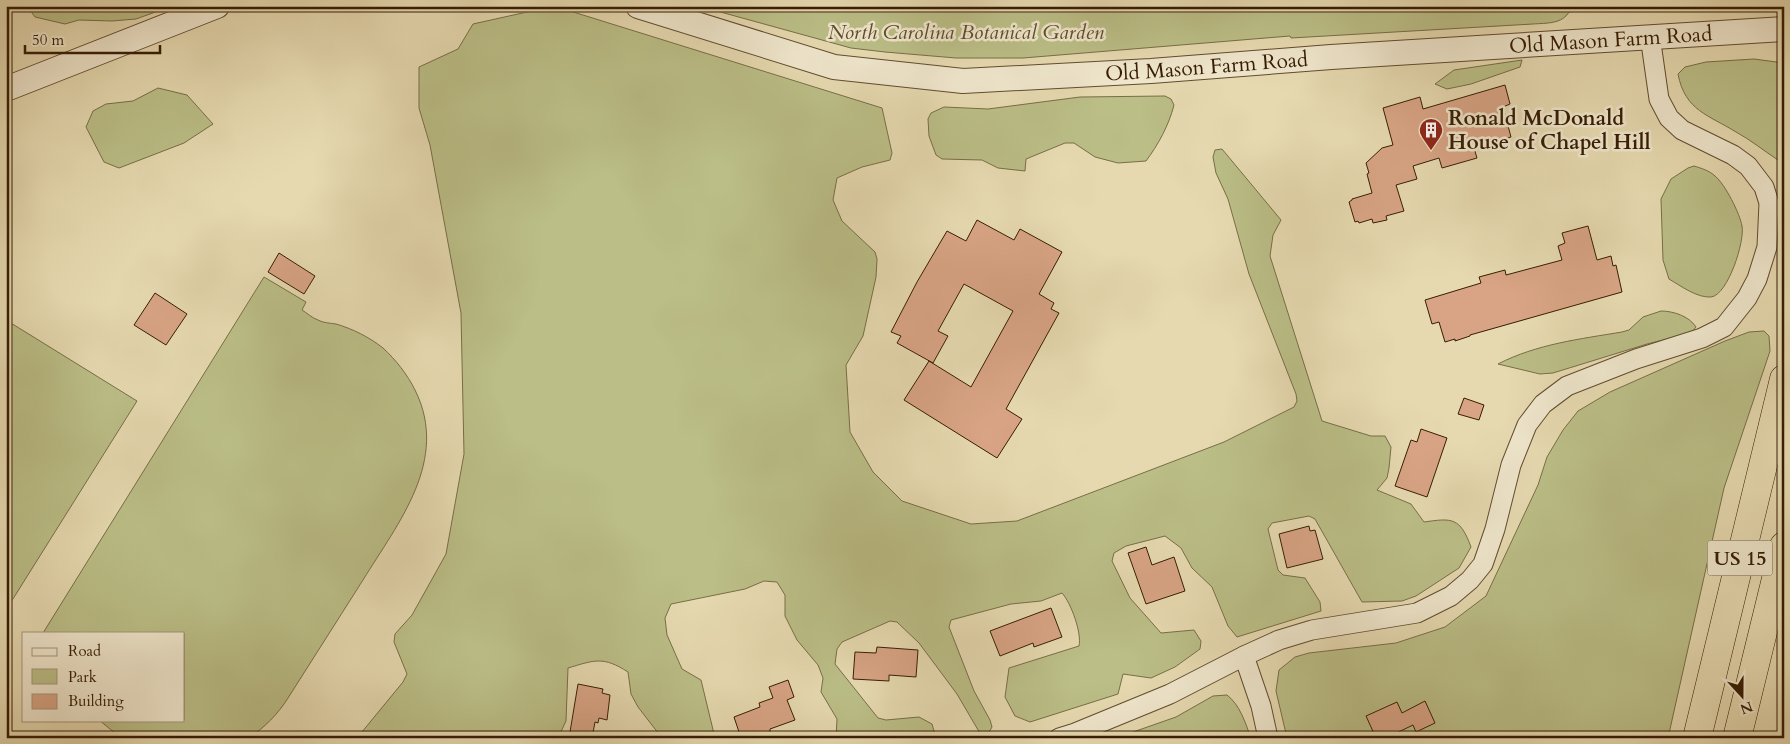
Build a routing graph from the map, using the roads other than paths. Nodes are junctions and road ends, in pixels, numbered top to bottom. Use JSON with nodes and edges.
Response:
{"nodes":[{"id":1,"x":217,"y":6,"type":"edge"},
{"id":2,"x":638,"y":6,"type":"edge"},
{"id":3,"x":1784,"y":29,"type":"edge"},
{"id":4,"x":1650,"y":36,"type":"junction"},
{"id":5,"x":6,"y":89,"type":"edge"},
{"id":6,"x":1784,"y":379,"type":"edge"},
{"id":7,"x":1784,"y":546,"type":"edge"},
{"id":8,"x":1244,"y":656,"type":"junction"},
{"id":9,"x":1059,"y":738,"type":"edge"},
{"id":10,"x":1268,"y":738,"type":"edge"},
{"id":11,"x":1697,"y":738,"type":"edge"},
{"id":12,"x":1737,"y":738,"type":"edge"}],
"edges":[{"from":1,"to":5,"type":"street"},
{"from":2,"to":4,"type":"street","name":"Old Mason Farm Road"},
{"from":3,"to":4,"type":"street","name":"Old Mason Farm Road"},
{"from":4,"to":8,"type":"street"},
{"from":6,"to":11,"type":"highway","number":"US 15"},
{"from":7,"to":12,"type":"highway","number":"US 15"},
{"from":8,"to":9,"type":"street"},
{"from":8,"to":10,"type":"street"}]}
